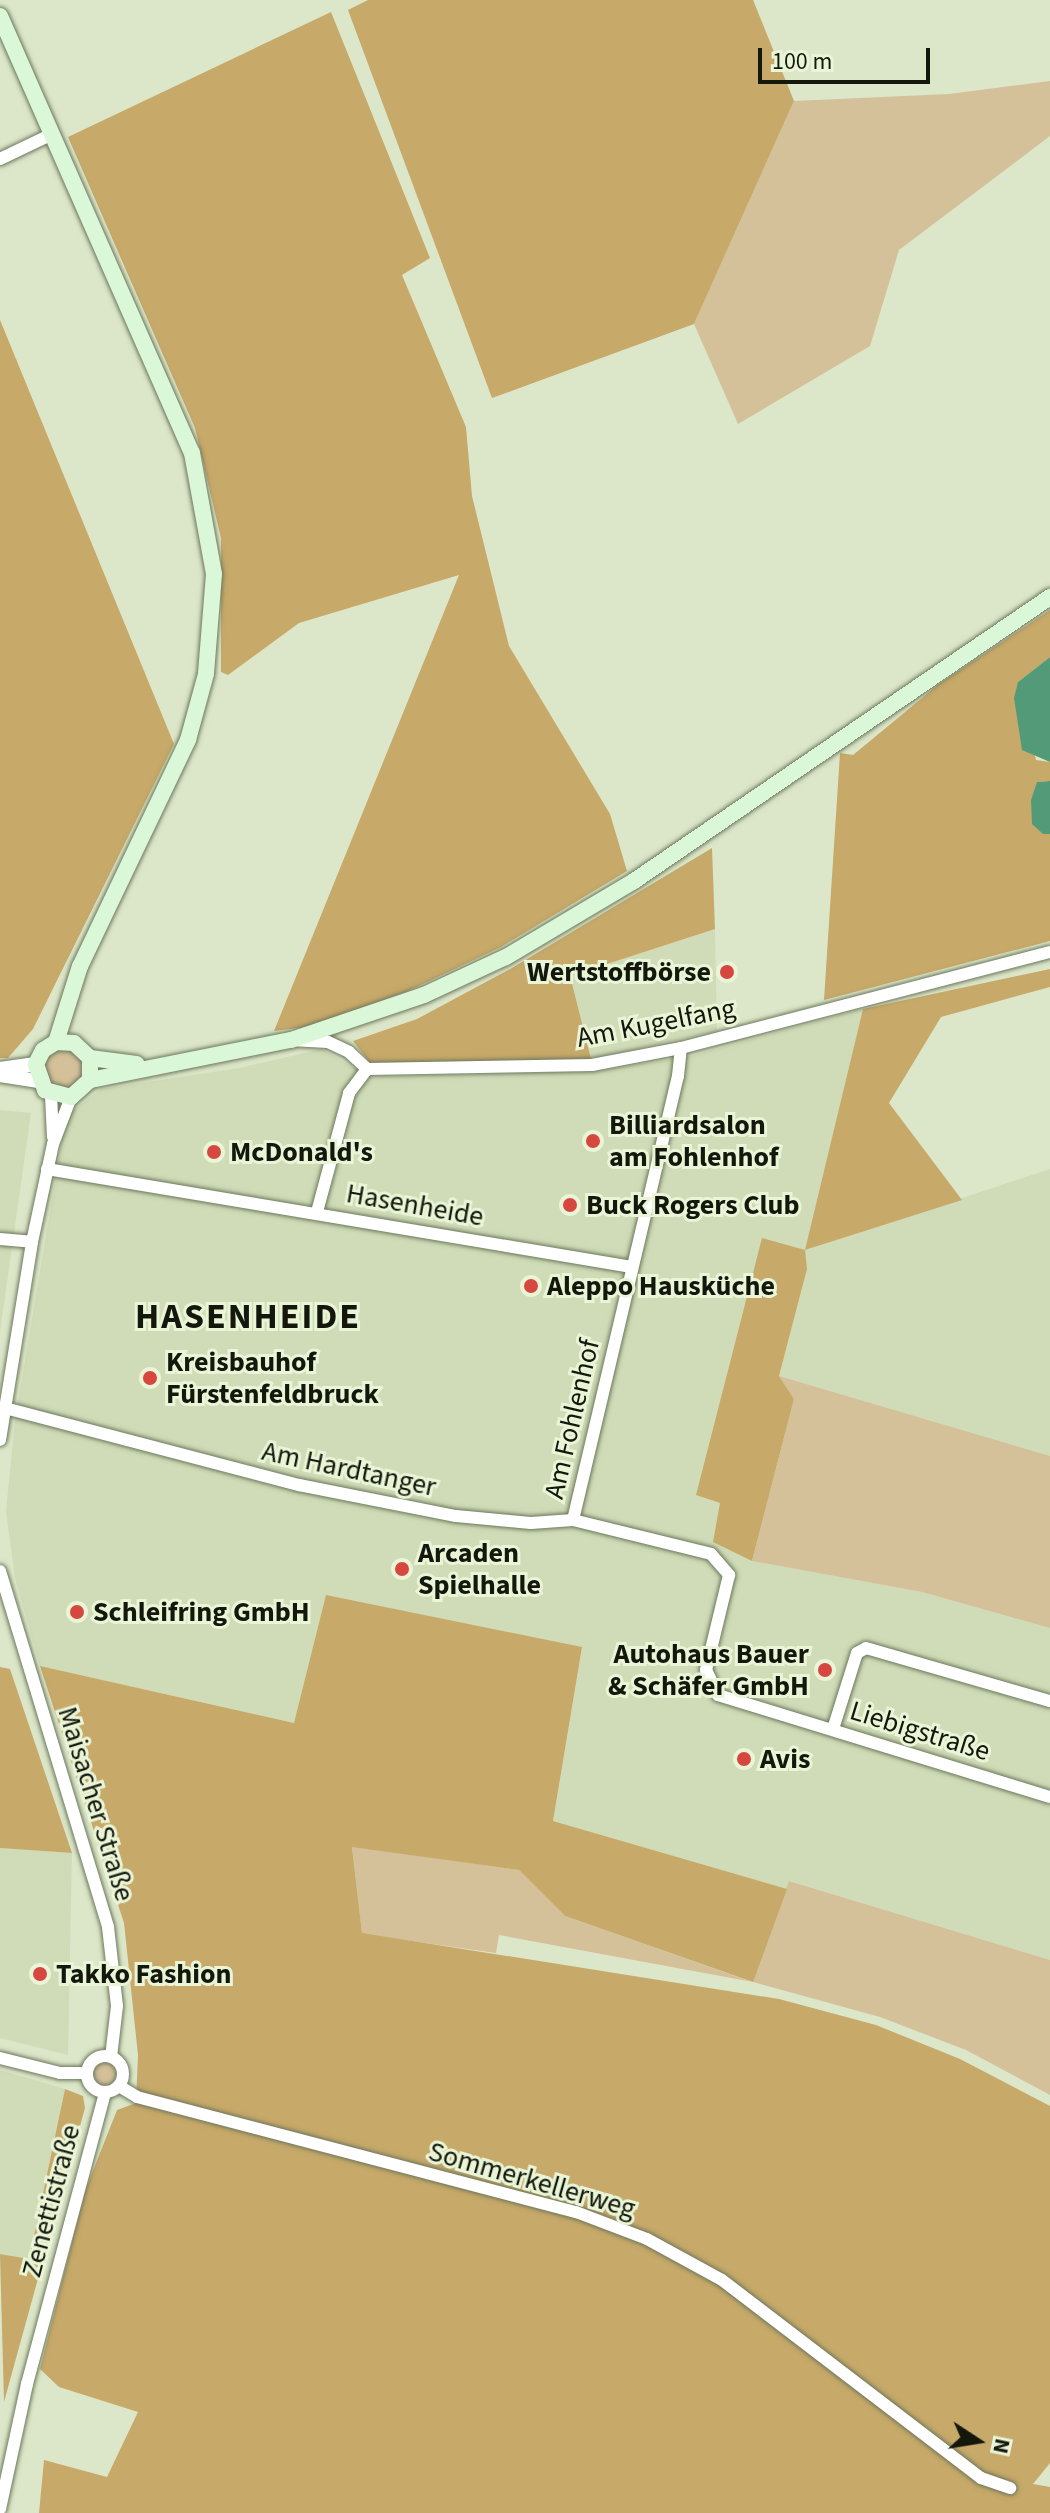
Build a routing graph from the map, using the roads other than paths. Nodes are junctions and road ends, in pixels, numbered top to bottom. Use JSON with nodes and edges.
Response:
{"nodes":[{"id":1,"x":0,"y":16,"type":"edge"},
{"id":2,"x":50,"y":135,"type":"junction"},
{"id":3,"x":0,"y":159,"type":"edge"},
{"id":4,"x":1050,"y":597,"type":"edge"},
{"id":5,"x":1050,"y":952,"type":"edge"},
{"id":6,"x":70,"y":993,"type":"junction"},
{"id":7,"x":291,"y":1040,"type":"junction"},
{"id":8,"x":56,"y":1042,"type":"junction"},
{"id":9,"x":77,"y":1044,"type":"junction"},
{"id":10,"x":681,"y":1048,"type":"junction"},
{"id":11,"x":90,"y":1058,"type":"junction"},
{"id":12,"x":36,"y":1064,"type":"junction"},
{"id":13,"x":147,"y":1065,"type":"junction"},
{"id":14,"x":367,"y":1069,"type":"junction"},
{"id":15,"x":0,"y":1072,"type":"edge"},
{"id":16,"x":90,"y":1080,"type":"junction"},
{"id":17,"x":39,"y":1081,"type":"junction"},
{"id":18,"x":51,"y":1095,"type":"junction"},
{"id":19,"x":71,"y":1097,"type":"junction"},
{"id":20,"x":53,"y":1144,"type":"junction"},
{"id":21,"x":47,"y":1169,"type":"junction"},
{"id":22,"x":317,"y":1212,"type":"junction"},
{"id":23,"x":0,"y":1239,"type":"edge"},
{"id":24,"x":32,"y":1242,"type":"junction"},
{"id":25,"x":632,"y":1267,"type":"junction"},
{"id":26,"x":5,"y":1408,"type":"junction"},
{"id":27,"x":0,"y":1440,"type":"edge"},
{"id":28,"x":573,"y":1520,"type":"junction"},
{"id":29,"x":688,"y":1548,"type":"joint"},
{"id":30,"x":0,"y":1571,"type":"edge"},
{"id":31,"x":1050,"y":1701,"type":"edge"},
{"id":32,"x":833,"y":1729,"type":"junction"},
{"id":33,"x":1050,"y":1797,"type":"edge"},
{"id":34,"x":111,"y":2057,"type":"junction"},
{"id":35,"x":0,"y":2058,"type":"edge"},
{"id":36,"x":87,"y":2073,"type":"junction"},
{"id":37,"x":119,"y":2086,"type":"junction"},
{"id":38,"x":105,"y":2092,"type":"junction"},
{"id":39,"x":1010,"y":2488,"type":"dead end"},
{"id":40,"x":0,"y":2509,"type":"edge"}],
"edges":[{"from":1,"to":2,"type":"main road"},
{"from":2,"to":3,"type":"street"},
{"from":2,"to":6,"type":"main road"},
{"from":4,"to":7,"type":"main road"},
{"from":5,"to":10,"type":"street","name":"Am Kugelfang"},
{"from":6,"to":8,"type":"main road"},
{"from":6,"to":9,"type":"main road"},
{"from":7,"to":13,"type":"main road"},
{"from":7,"to":14,"type":"street"},
{"from":8,"to":9,"type":"main road"},
{"from":8,"to":12,"type":"main road"},
{"from":9,"to":11,"type":"main road"},
{"from":10,"to":14,"type":"street","name":"Am Kugelfang"},
{"from":10,"to":25,"type":"street","name":"Am Fohlenhof"},
{"from":11,"to":13,"type":"main road"},
{"from":11,"to":16,"type":"main road"},
{"from":12,"to":15,"type":"street"},
{"from":12,"to":17,"type":"main road"},
{"from":13,"to":16,"type":"main road"},
{"from":14,"to":22,"type":"street"},
{"from":15,"to":17,"type":"street"},
{"from":16,"to":19,"type":"main road"},
{"from":17,"to":18,"type":"main road"},
{"from":18,"to":19,"type":"main road"},
{"from":18,"to":20,"type":"street"},
{"from":19,"to":20,"type":"street"},
{"from":20,"to":21,"type":"street"},
{"from":21,"to":22,"type":"street","name":"Hasenheide"},
{"from":21,"to":24,"type":"street"},
{"from":22,"to":25,"type":"street","name":"Hasenheide"},
{"from":23,"to":24,"type":"street"},
{"from":24,"to":26,"type":"street"},
{"from":25,"to":28,"type":"street","name":"Am Fohlenhof"},
{"from":26,"to":27,"type":"street"},
{"from":26,"to":28,"type":"street","name":"Am Hardtanger"},
{"from":28,"to":29,"type":"street","name":"Am Hardtanger"},
{"from":29,"to":32,"type":"street","name":"Liebigstraße"},
{"from":30,"to":34,"type":"street","name":"Maisacher Straße"},
{"from":31,"to":32,"type":"street"},
{"from":32,"to":33,"type":"street","name":"Liebigstraße"},
{"from":34,"to":36,"type":"street"},
{"from":34,"to":37,"type":"street"},
{"from":35,"to":36,"type":"street"},
{"from":36,"to":38,"type":"street"},
{"from":37,"to":38,"type":"street"},
{"from":37,"to":39,"type":"street","name":"Sommerkellerweg"},
{"from":38,"to":40,"type":"street","name":"Zenettistraße"}]}
